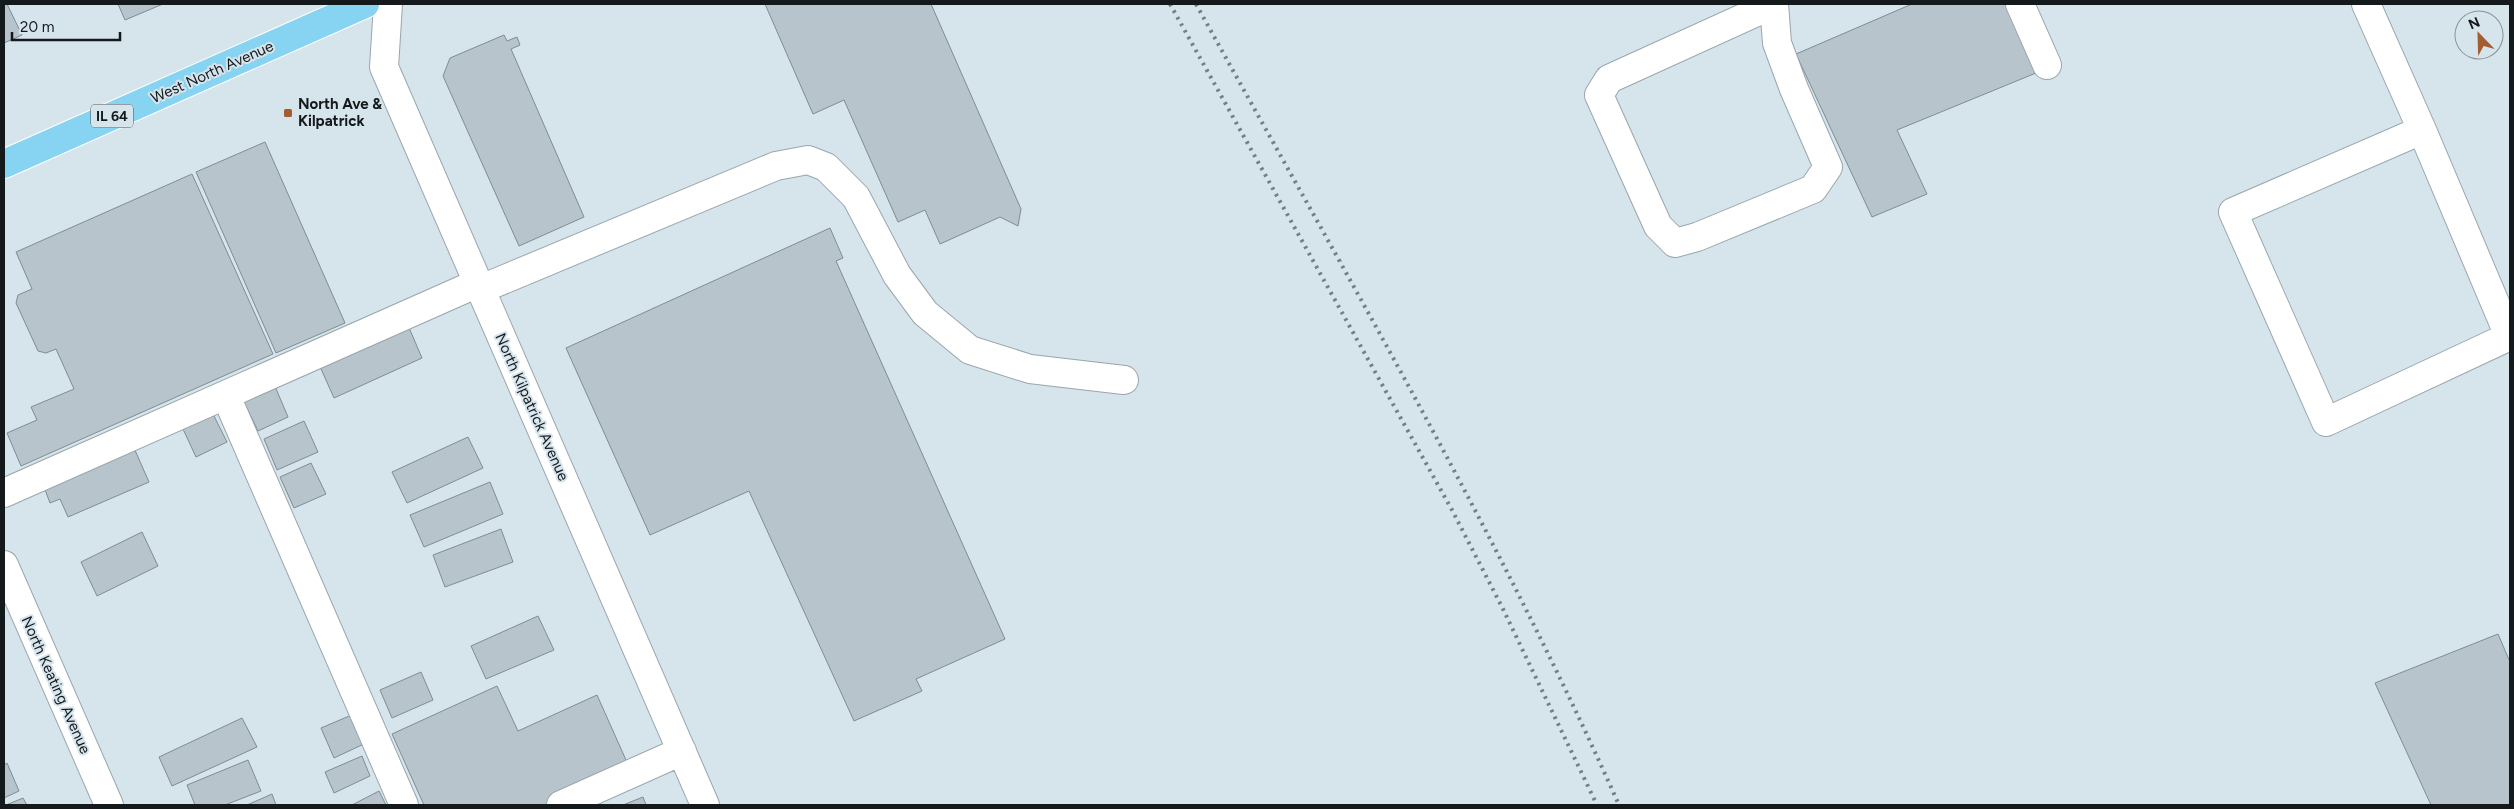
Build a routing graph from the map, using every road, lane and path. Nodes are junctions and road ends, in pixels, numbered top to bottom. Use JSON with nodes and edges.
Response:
{"nodes":[{"id":1,"x":365,"y":4,"type":"edge"},
{"id":2,"x":388,"y":4,"type":"edge"},
{"id":3,"x":1774,"y":4,"type":"edge"},
{"id":4,"x":2020,"y":4,"type":"edge"},
{"id":5,"x":2366,"y":4,"type":"edge"},
{"id":6,"x":2047,"y":65,"type":"dead end"},
{"id":7,"x":2422,"y":130,"type":"junction"},
{"id":8,"x":4,"y":164,"type":"edge"},
{"id":9,"x":479,"y":286,"type":"junction"},
{"id":10,"x":2510,"y":336,"type":"edge"},
{"id":11,"x":1124,"y":380,"type":"dead end"},
{"id":12,"x":226,"y":396,"type":"junction"},
{"id":13,"x":4,"y":493,"type":"edge"},
{"id":14,"x":4,"y":565,"type":"edge"},
{"id":15,"x":682,"y":751,"type":"junction"},
{"id":16,"x":109,"y":805,"type":"edge"},
{"id":17,"x":404,"y":805,"type":"edge"},
{"id":18,"x":562,"y":805,"type":"edge"},
{"id":19,"x":705,"y":805,"type":"edge"}],
"edges":[{"from":1,"to":8,"type":"main road","name":"West North Avenue","number":"IL 64"},
{"from":2,"to":9,"type":"street","name":"North Kilpatrick Avenue"},
{"from":3,"to":3,"type":"street"},
{"from":4,"to":6,"type":"street"},
{"from":5,"to":7,"type":"street"},
{"from":7,"to":10,"type":"street"},
{"from":7,"to":10,"type":"street"},
{"from":9,"to":11,"type":"street"},
{"from":9,"to":12,"type":"street"},
{"from":9,"to":15,"type":"street","name":"North Kilpatrick Avenue"},
{"from":12,"to":13,"type":"street"},
{"from":12,"to":17,"type":"street"},
{"from":14,"to":16,"type":"street","name":"North Keating Avenue"},
{"from":15,"to":18,"type":"street"},
{"from":15,"to":19,"type":"street","name":"North Kilpatrick Avenue"}]}
